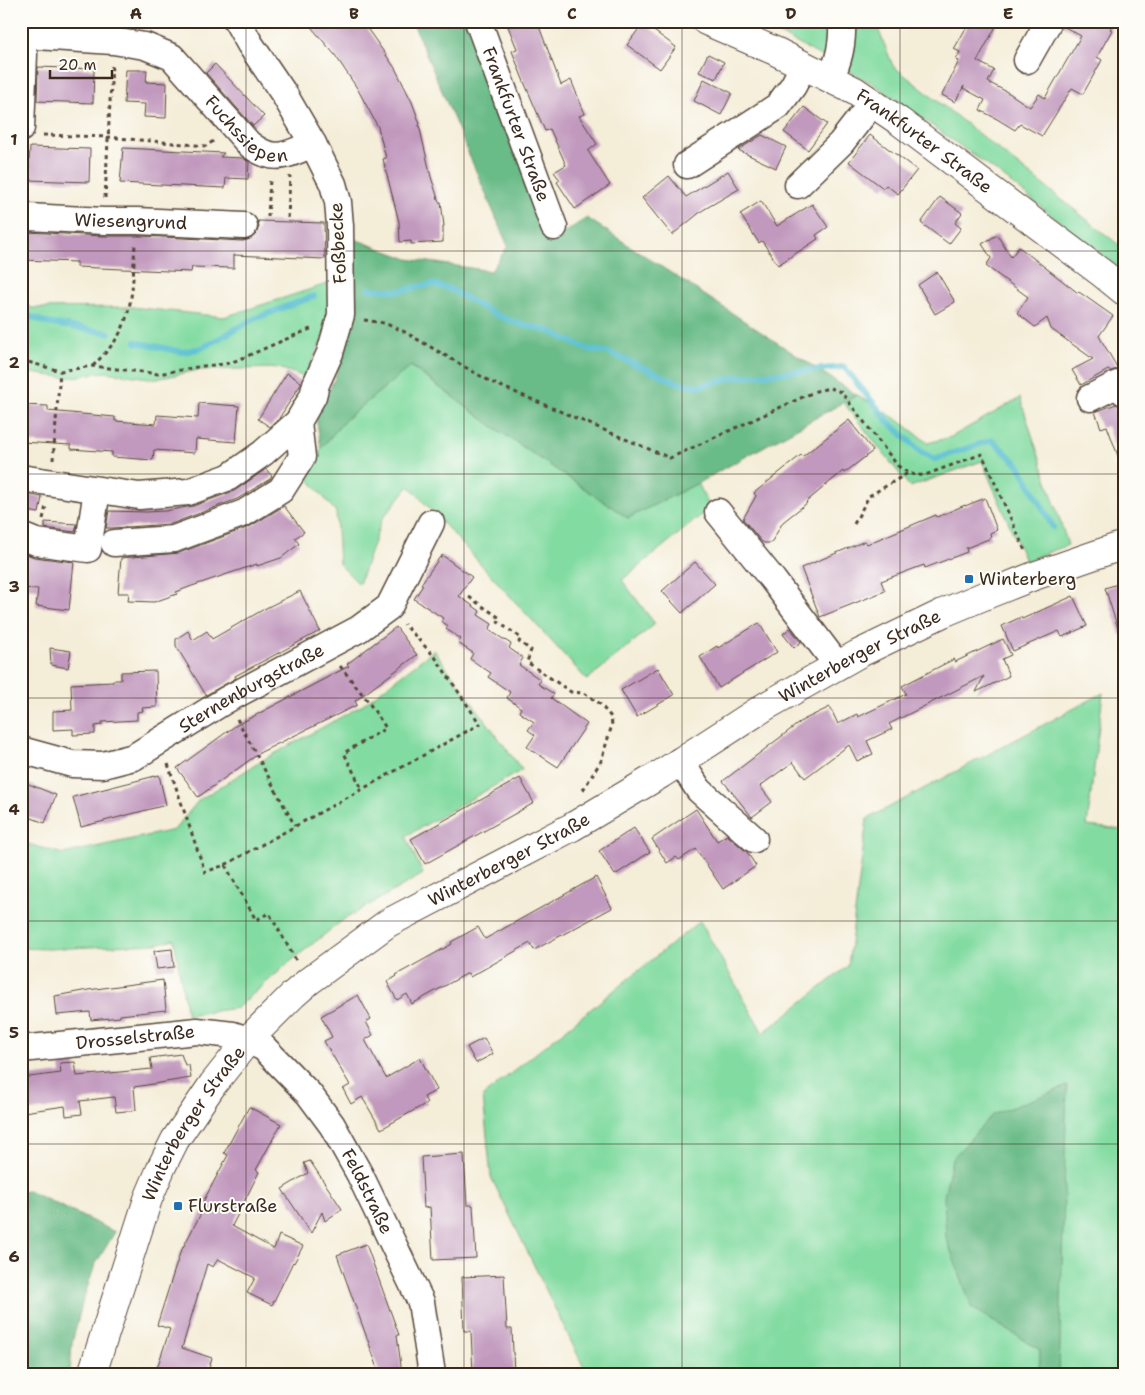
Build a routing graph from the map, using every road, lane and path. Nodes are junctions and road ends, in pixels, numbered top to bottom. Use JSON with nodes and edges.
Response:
{"nodes":[{"id":1,"x":237,"y":21,"type":"edge"},
{"id":2,"x":478,"y":21,"type":"edge"},
{"id":3,"x":706,"y":21,"type":"edge"},
{"id":4,"x":842,"y":21,"type":"edge"},
{"id":5,"x":1049,"y":21,"type":"edge"},
{"id":6,"x":21,"y":35,"type":"edge"},
{"id":7,"x":113,"y":40,"type":"junction"},
{"id":8,"x":21,"y":46,"type":"edge"},
{"id":9,"x":1027,"y":60,"type":"dead end"},
{"id":10,"x":804,"y":65,"type":"junction"},
{"id":11,"x":830,"y":78,"type":"junction"},
{"id":12,"x":872,"y":103,"type":"junction"},
{"id":13,"x":31,"y":131,"type":"edge"},
{"id":14,"x":108,"y":137,"type":"junction"},
{"id":15,"x":206,"y":146,"type":"dead end"},
{"id":16,"x":292,"y":151,"type":"junction"},
{"id":17,"x":687,"y":165,"type":"dead end"},
{"id":18,"x":798,"y":185,"type":"dead end"},
{"id":19,"x":21,"y":212,"type":"edge"},
{"id":20,"x":268,"y":217,"type":"dead end"},
{"id":21,"x":288,"y":218,"type":"dead end"},
{"id":22,"x":104,"y":221,"type":"junction"},
{"id":23,"x":138,"y":221,"type":"junction"},
{"id":24,"x":244,"y":226,"type":"dead end"},
{"id":25,"x":554,"y":226,"type":"dead end"},
{"id":26,"x":1124,"y":291,"type":"edge"},
{"id":27,"x":340,"y":321,"type":"junction"},
{"id":28,"x":21,"y":360,"type":"edge"},
{"id":29,"x":92,"y":366,"type":"junction"},
{"id":30,"x":60,"y":371,"type":"junction"},
{"id":31,"x":1124,"y":392,"type":"edge"},
{"id":32,"x":1090,"y":398,"type":"dead end"},
{"id":33,"x":298,"y":422,"type":"junction"},
{"id":34,"x":908,"y":473,"type":"junction"},
{"id":35,"x":21,"y":478,"type":"edge"},
{"id":36,"x":51,"y":484,"type":"junction"},
{"id":37,"x":97,"y":490,"type":"junction"},
{"id":38,"x":718,"y":512,"type":"dead end"},
{"id":39,"x":431,"y":523,"type":"dead end"},
{"id":40,"x":854,"y":524,"type":"dead end"},
{"id":41,"x":28,"y":539,"type":"edge"},
{"id":42,"x":114,"y":543,"type":"dead end"},
{"id":43,"x":1124,"y":545,"type":"edge"},
{"id":44,"x":1028,"y":556,"type":"dead end"},
{"id":45,"x":468,"y":597,"type":"dead end"},
{"id":46,"x":389,"y":607,"type":"junction"},
{"id":47,"x":838,"y":666,"type":"junction"},
{"id":48,"x":336,"y":668,"type":"dead end"},
{"id":49,"x":226,"y":700,"type":"junction"},
{"id":50,"x":159,"y":742,"type":"junction"},
{"id":51,"x":21,"y":750,"type":"edge"},
{"id":52,"x":680,"y":761,"type":"junction"},
{"id":53,"x":362,"y":789,"type":"junction"},
{"id":54,"x":295,"y":826,"type":"junction"},
{"id":55,"x":572,"y":827,"type":"junction"},
{"id":56,"x":754,"y":839,"type":"dead end"},
{"id":57,"x":225,"y":865,"type":"junction"},
{"id":58,"x":309,"y":981,"type":"junction"},
{"id":59,"x":248,"y":1040,"type":"junction"},
{"id":60,"x":21,"y":1049,"type":"edge"},
{"id":61,"x":92,"y":1374,"type":"edge"},
{"id":62,"x":432,"y":1374,"type":"edge"}],
"edges":[{"from":1,"to":16,"type":"street","name":"Foßbecke"},
{"from":2,"to":25,"type":"street","name":"Frankfurter Straße"},
{"from":3,"to":10,"type":"main road","name":"Frankfurter Straße"},
{"from":4,"to":11,"type":"street"},
{"from":5,"to":9,"type":"street"},
{"from":6,"to":7,"type":"street","name":"Fuchssiepen"},
{"from":7,"to":14,"type":"path"},
{"from":7,"to":16,"type":"street","name":"Fuchssiepen"},
{"from":8,"to":13,"type":"street"},
{"from":10,"to":11,"type":"main road","name":"Frankfurter Straße"},
{"from":10,"to":17,"type":"street"},
{"from":11,"to":12,"type":"main road","name":"Frankfurter Straße"},
{"from":12,"to":18,"type":"street"},
{"from":12,"to":26,"type":"main road","name":"Frankfurter Straße"},
{"from":13,"to":14,"type":"path"},
{"from":14,"to":15,"type":"path"},
{"from":14,"to":22,"type":"path"},
{"from":16,"to":20,"type":"path"},
{"from":16,"to":21,"type":"path"},
{"from":16,"to":27,"type":"street","name":"Foßbecke"},
{"from":19,"to":22,"type":"street","name":"Wiesengrund"},
{"from":22,"to":23,"type":"street","name":"Wiesengrund"},
{"from":23,"to":24,"type":"street","name":"Wiesengrund"},
{"from":23,"to":29,"type":"path"},
{"from":27,"to":29,"type":"path"},
{"from":27,"to":33,"type":"street","name":"Foßbecke"},
{"from":27,"to":34,"type":"path"},
{"from":28,"to":30,"type":"path"},
{"from":29,"to":30,"type":"path"},
{"from":30,"to":36,"type":"path"},
{"from":31,"to":32,"type":"street"},
{"from":33,"to":37,"type":"street","name":"Foßbecke"},
{"from":33,"to":42,"type":"street"},
{"from":34,"to":40,"type":"path"},
{"from":34,"to":44,"type":"path"},
{"from":35,"to":36,"type":"street","name":"Foßbecke"},
{"from":36,"to":37,"type":"street","name":"Foßbecke"},
{"from":36,"to":41,"type":"path"},
{"from":37,"to":41,"type":"street"},
{"from":38,"to":47,"type":"street"},
{"from":39,"to":46,"type":"street","name":"Sternenburgstraße"},
{"from":43,"to":47,"type":"main road","name":"Winterberger Straße"},
{"from":45,"to":55,"type":"path"},
{"from":46,"to":49,"type":"street","name":"Sternenburgstraße"},
{"from":46,"to":53,"type":"path"},
{"from":47,"to":52,"type":"main road","name":"Winterberger Straße"},
{"from":48,"to":53,"type":"path"},
{"from":49,"to":50,"type":"street","name":"Sternenburgstraße"},
{"from":49,"to":54,"type":"path"},
{"from":50,"to":51,"type":"street","name":"Sternenburgstraße"},
{"from":50,"to":57,"type":"path"},
{"from":52,"to":55,"type":"main road","name":"Winterberger Straße"},
{"from":52,"to":56,"type":"street"},
{"from":53,"to":54,"type":"path"},
{"from":54,"to":57,"type":"path"},
{"from":55,"to":58,"type":"main road","name":"Winterberger Straße"},
{"from":57,"to":58,"type":"path"},
{"from":58,"to":59,"type":"main road","name":"Winterberger Straße"},
{"from":59,"to":60,"type":"street","name":"Drosselstraße"},
{"from":59,"to":61,"type":"main road","name":"Winterberger Straße"},
{"from":59,"to":62,"type":"street","name":"Feldstraße"}]}
